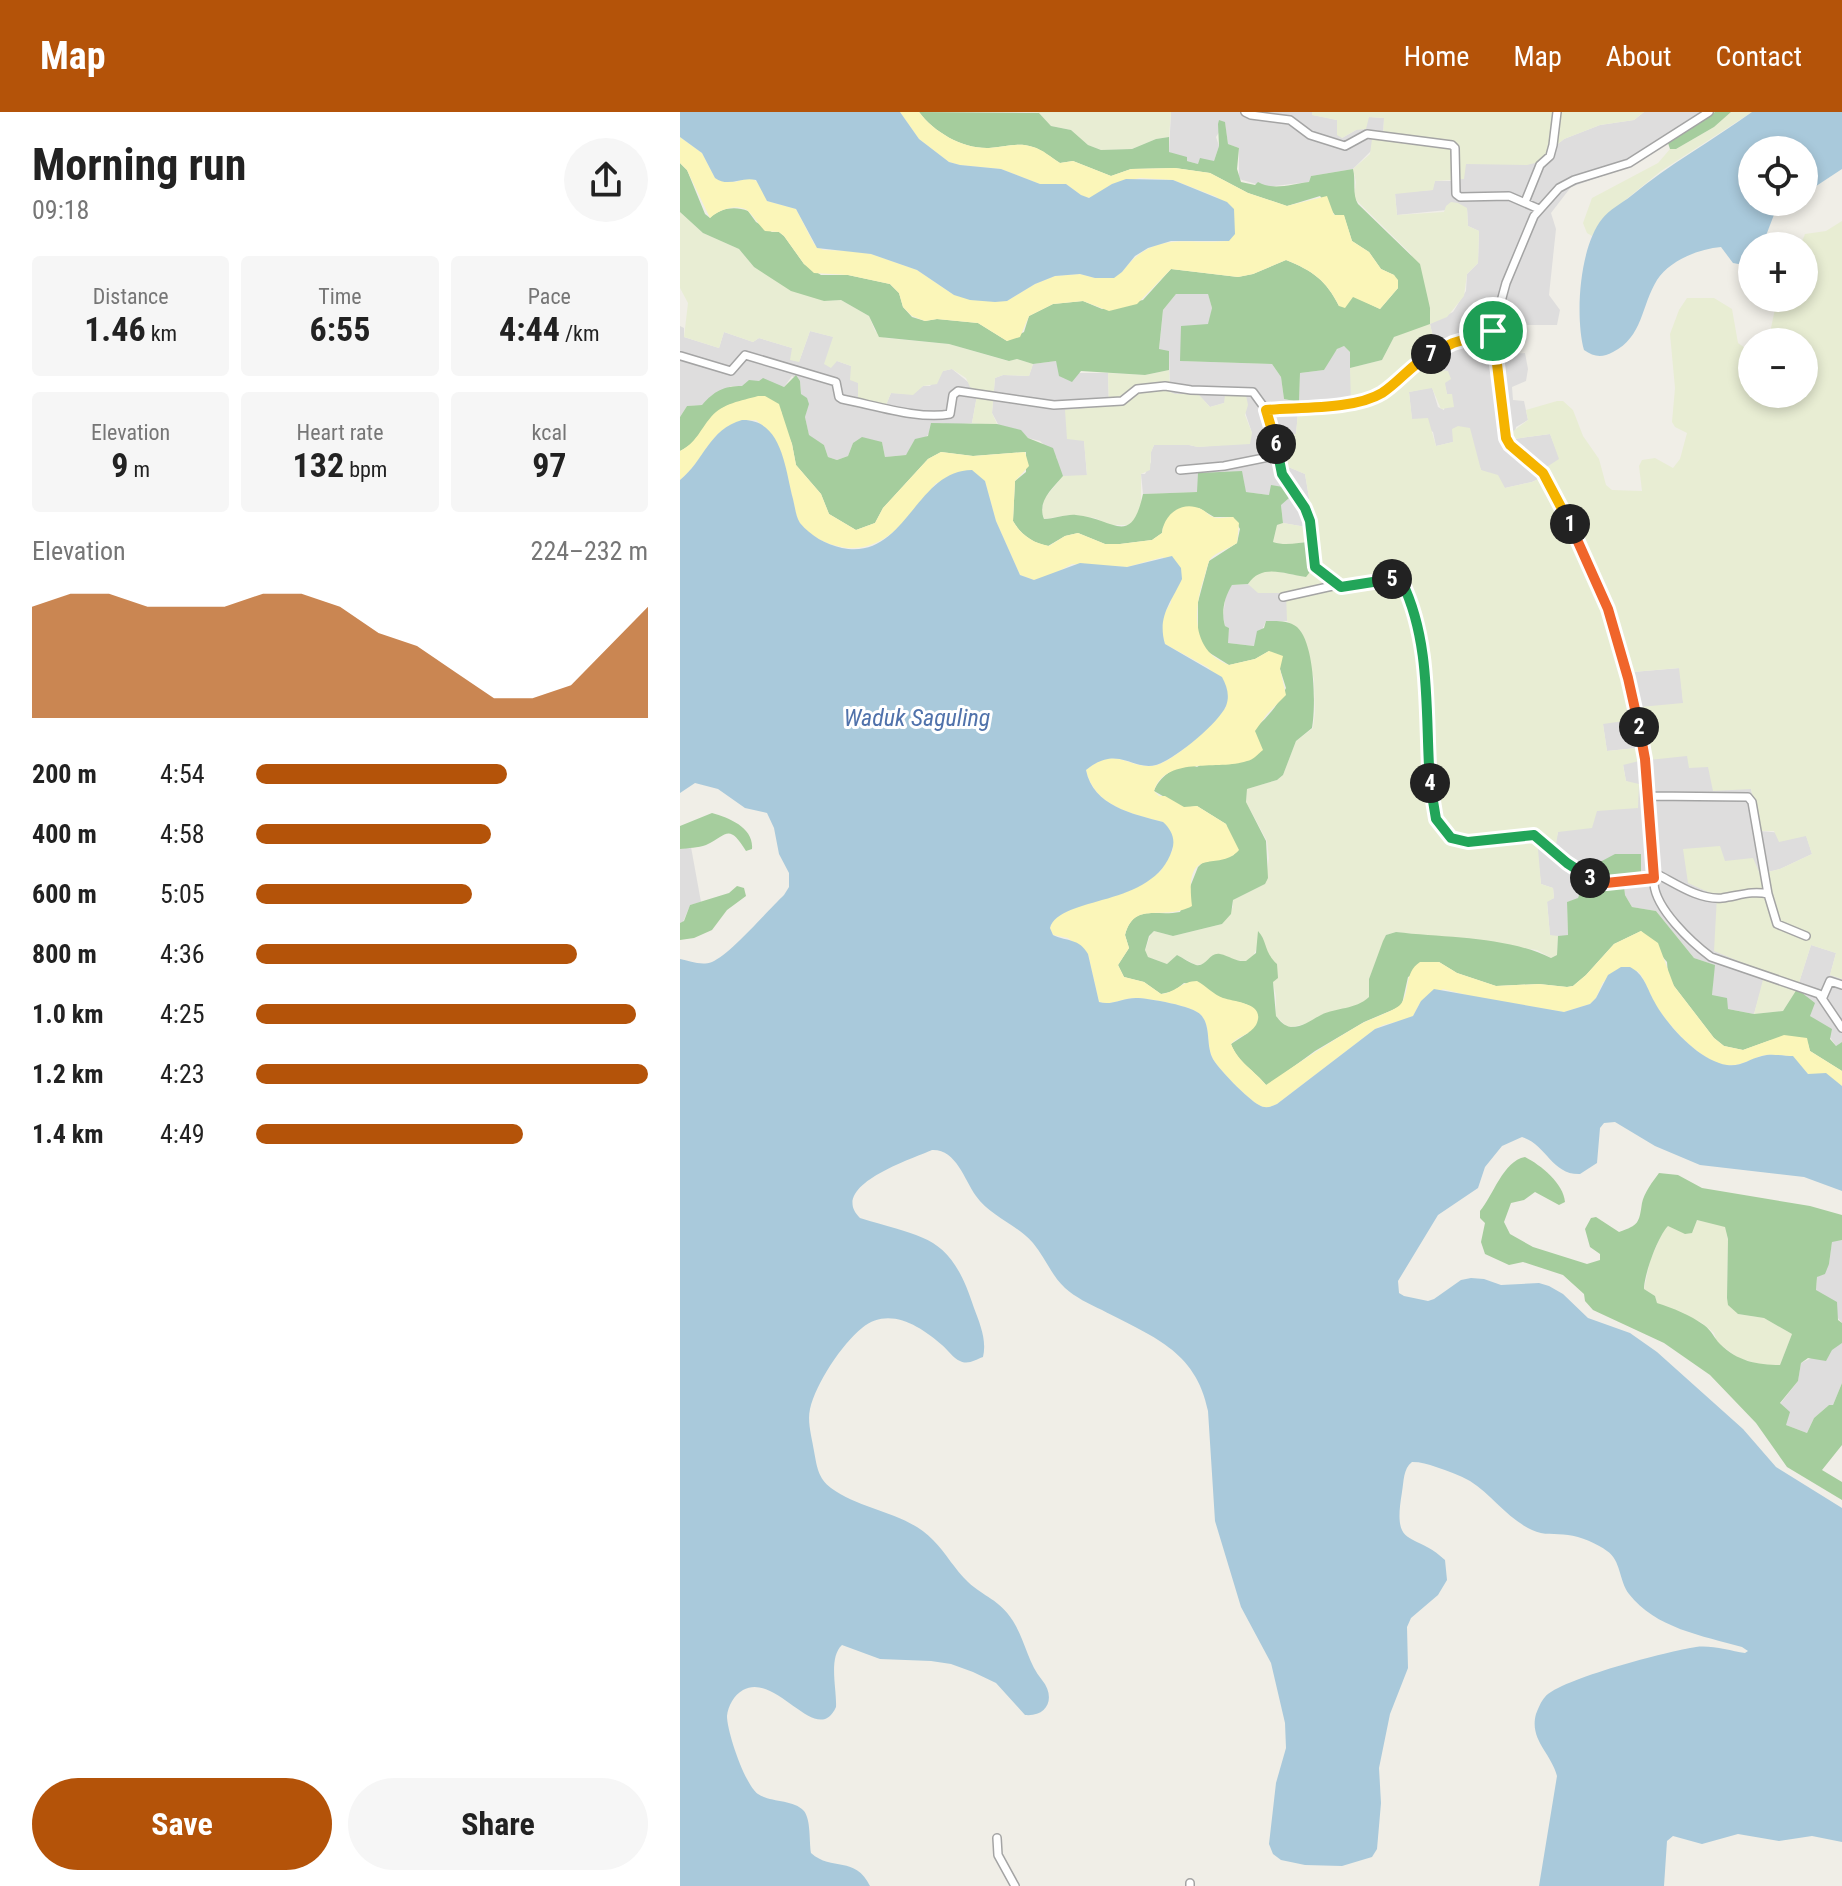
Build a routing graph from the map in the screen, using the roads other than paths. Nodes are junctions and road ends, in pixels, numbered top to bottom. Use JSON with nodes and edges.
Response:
{"nodes":[{"id":1,"x":1245,"y":112,"type":"edge"},
{"id":2,"x":1557,"y":112,"type":"edge"},
{"id":3,"x":1709,"y":112,"type":"edge"},
{"id":4,"x":1525,"y":202,"type":"junction"},
{"id":5,"x":1539,"y":209,"type":"junction"},
{"id":6,"x":1493,"y":331,"type":"junction"},
{"id":7,"x":681,"y":356,"type":"edge"},
{"id":8,"x":1266,"y":410,"type":"junction"},
{"id":9,"x":1279,"y":455,"type":"junction"},
{"id":10,"x":1180,"y":470,"type":"dead end"},
{"id":11,"x":1337,"y":585,"type":"junction"},
{"id":12,"x":1283,"y":597,"type":"dead end"},
{"id":13,"x":1648,"y":796,"type":"junction"},
{"id":14,"x":1654,"y":875,"type":"junction"},
{"id":15,"x":1768,"y":894,"type":"junction"},
{"id":16,"x":1806,"y":936,"type":"dead end"},
{"id":17,"x":1842,"y":985,"type":"edge"},
{"id":18,"x":1823,"y":997,"type":"junction"},
{"id":19,"x":1842,"y":1028,"type":"edge"},
{"id":20,"x":997,"y":1838,"type":"dead end"},
{"id":21,"x":1015,"y":1886,"type":"edge"}],
"edges":[{"from":1,"to":4,"type":"street"},
{"from":2,"to":4,"type":"street"},
{"from":3,"to":5,"type":"street"},
{"from":4,"to":5,"type":"street"},
{"from":5,"to":6,"type":"street"},
{"from":6,"to":8,"type":"street"},
{"from":6,"to":13,"type":"street"},
{"from":7,"to":8,"type":"street"},
{"from":8,"to":9,"type":"street"},
{"from":9,"to":10,"type":"street"},
{"from":9,"to":11,"type":"street"},
{"from":11,"to":12,"type":"street"},
{"from":11,"to":14,"type":"street"},
{"from":13,"to":14,"type":"street"},
{"from":13,"to":15,"type":"street"},
{"from":14,"to":15,"type":"street"},
{"from":14,"to":18,"type":"street"},
{"from":15,"to":16,"type":"street"},
{"from":17,"to":18,"type":"street"},
{"from":18,"to":19,"type":"street"},
{"from":20,"to":21,"type":"street"}]}
